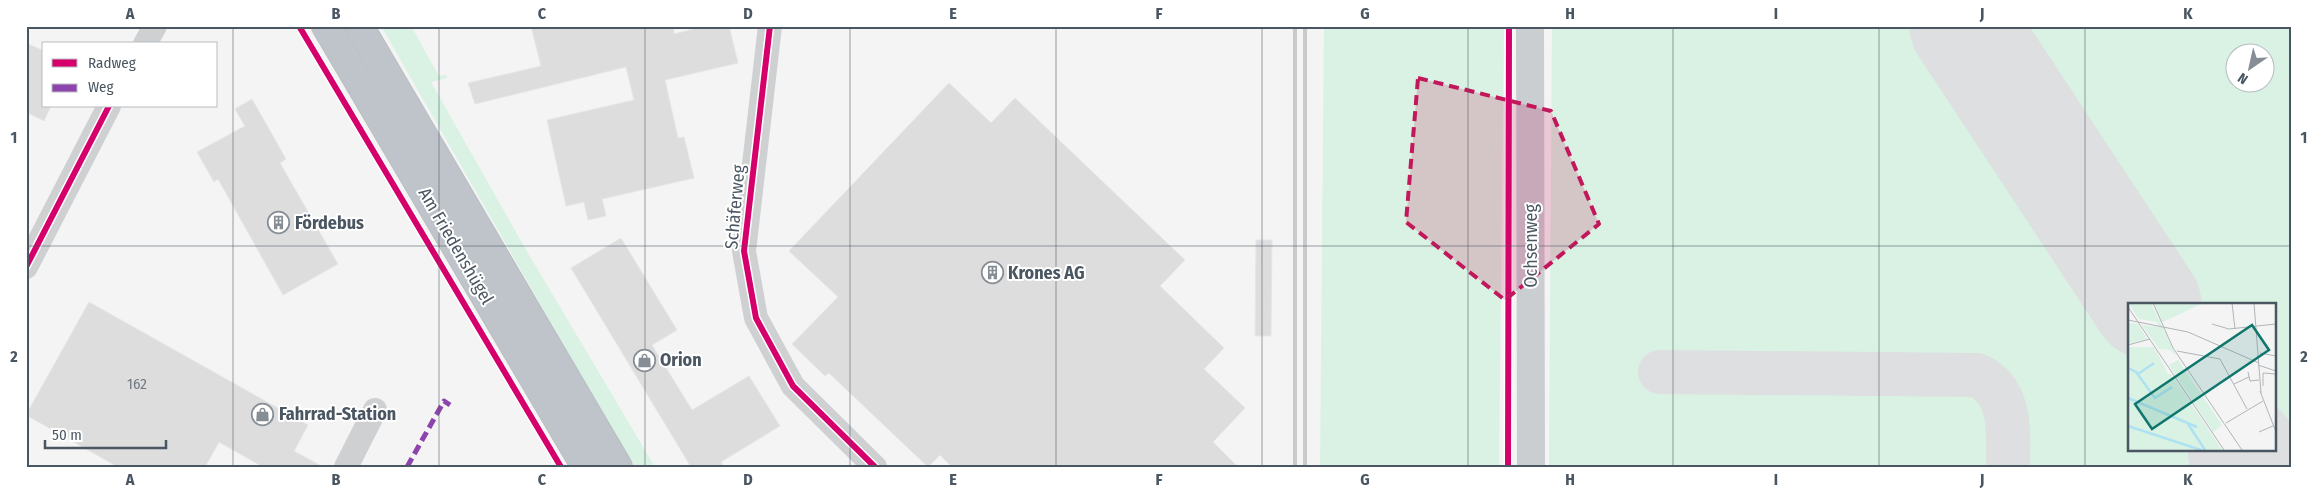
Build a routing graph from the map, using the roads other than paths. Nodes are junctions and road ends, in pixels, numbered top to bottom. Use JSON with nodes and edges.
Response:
{"nodes":[{"id":1,"x":326,"y":26,"type":"edge"},
{"id":2,"x":359,"y":26,"type":"edge"},
{"id":3,"x":770,"y":26,"type":"edge"},
{"id":4,"x":1530,"y":26,"type":"edge"},
{"id":5,"x":108,"y":108,"type":"edge"},
{"id":6,"x":26,"y":267,"type":"edge"},
{"id":7,"x":375,"y":410,"type":"dead end"},
{"id":8,"x":346,"y":467,"type":"edge"},
{"id":9,"x":586,"y":467,"type":"edge"},
{"id":10,"x":618,"y":467,"type":"edge"},
{"id":11,"x":875,"y":467,"type":"edge"},
{"id":12,"x":1531,"y":467,"type":"edge"}],
"edges":[{"from":1,"to":9,"type":"highway","name":"Am Friedenshügel"},
{"from":2,"to":10,"type":"highway","name":"Am Friedenshügel"},
{"from":3,"to":11,"type":"street","name":"Schäferweg"},
{"from":4,"to":12,"type":"main road","name":"Ochsenweg"},
{"from":5,"to":6,"type":"street"},
{"from":7,"to":8,"type":"street"}]}
